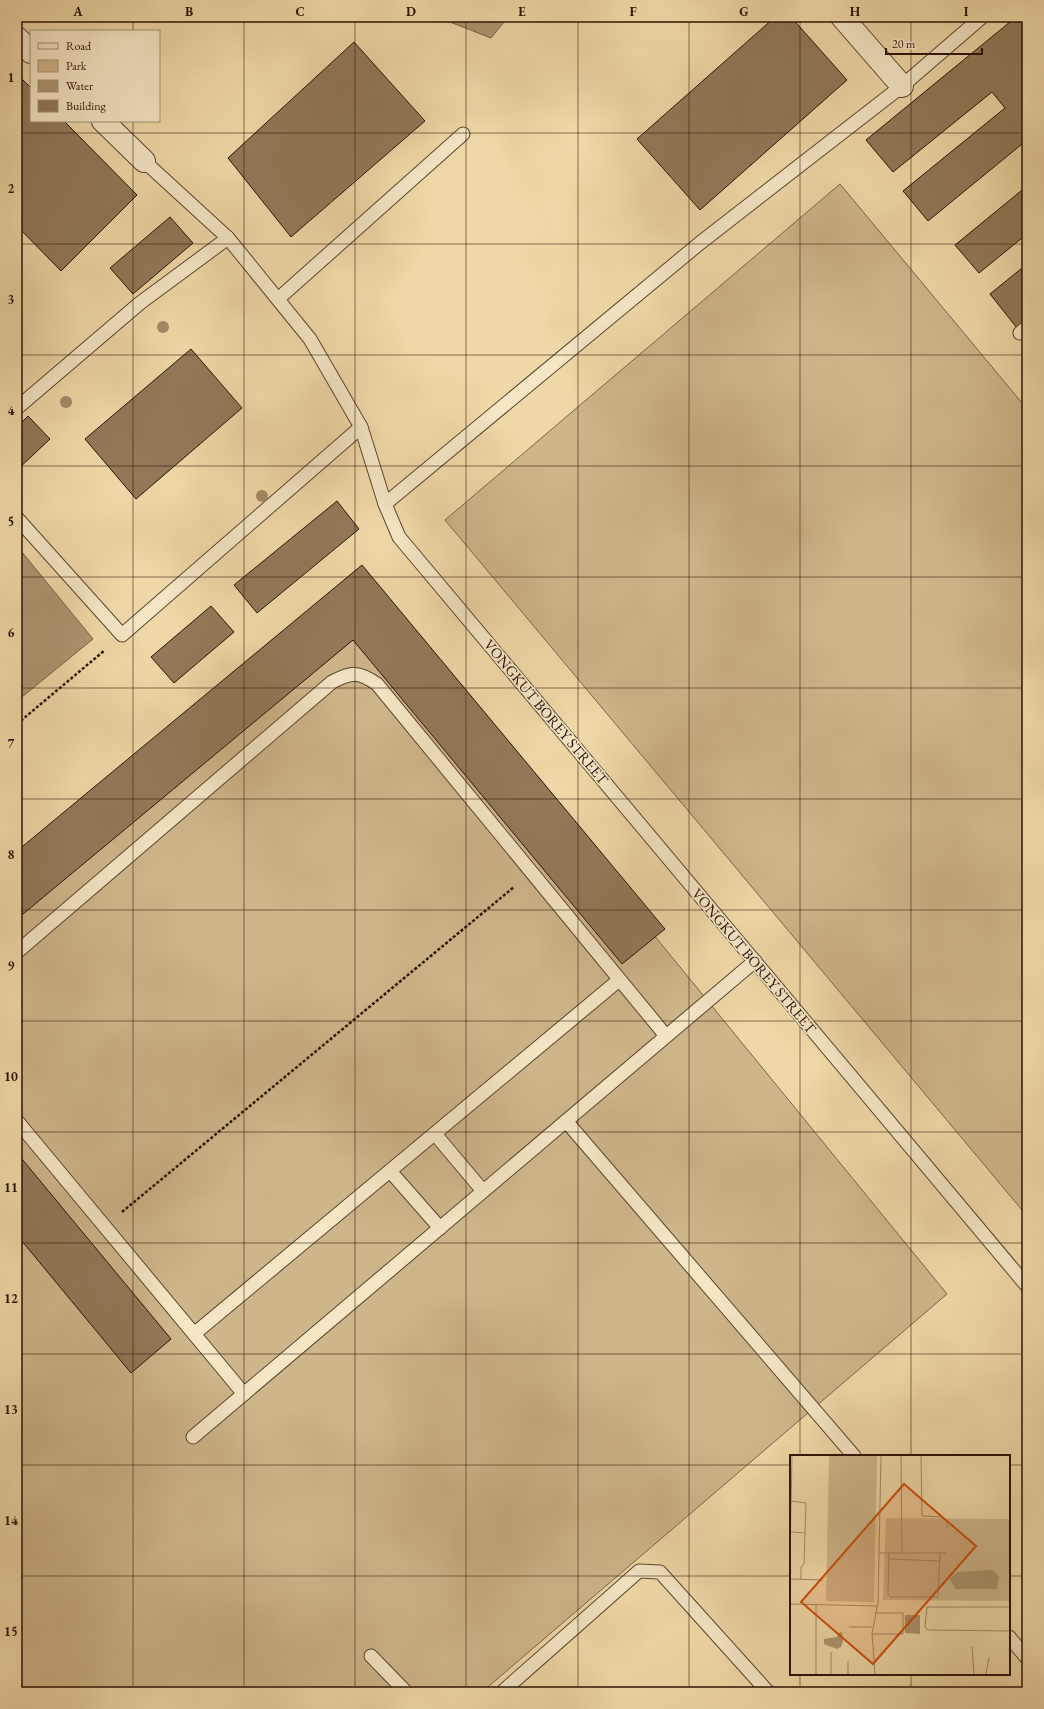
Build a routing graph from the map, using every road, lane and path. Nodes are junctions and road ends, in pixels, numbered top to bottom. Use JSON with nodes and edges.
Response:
{"nodes":[{"id":1,"x":842,"y":17,"type":"edge"},
{"id":2,"x":982,"y":17,"type":"edge"},
{"id":3,"x":17,"y":38,"type":"edge"},
{"id":4,"x":30,"y":51,"type":"edge"},
{"id":5,"x":902,"y":86,"type":"junction"},
{"id":6,"x":104,"y":122,"type":"edge"},
{"id":7,"x":463,"y":134,"type":"dead end"},
{"id":8,"x":144,"y":161,"type":"joint"},
{"id":9,"x":228,"y":238,"type":"junction"},
{"id":10,"x":278,"y":299,"type":"junction"},
{"id":11,"x":17,"y":408,"type":"edge"},
{"id":12,"x":361,"y":427,"type":"junction"},
{"id":13,"x":385,"y":504,"type":"junction"},
{"id":14,"x":17,"y":518,"type":"edge"},
{"id":15,"x":122,"y":635,"type":"junction"},
{"id":16,"x":17,"y":724,"type":"edge"},
{"id":17,"x":531,"y":873,"type":"junction"},
{"id":18,"x":17,"y":952,"type":"edge"},
{"id":19,"x":755,"y":961,"type":"junction"},
{"id":20,"x":620,"y":980,"type":"junction"},
{"id":21,"x":666,"y":1036,"type":"junction"},
{"id":22,"x":17,"y":1121,"type":"edge"},
{"id":23,"x":566,"y":1121,"type":"junction"},
{"id":24,"x":434,"y":1134,"type":"junction"},
{"id":25,"x":390,"y":1171,"type":"junction"},
{"id":26,"x":483,"y":1191,"type":"junction"},
{"id":27,"x":104,"y":1227,"type":"junction"},
{"id":28,"x":440,"y":1228,"type":"junction"},
{"id":29,"x":1027,"y":1286,"type":"edge"},
{"id":30,"x":194,"y":1334,"type":"junction"},
{"id":31,"x":244,"y":1394,"type":"junction"},
{"id":32,"x":193,"y":1437,"type":"dead end"},
{"id":33,"x":853,"y":1455,"type":"edge"},
{"id":34,"x":1010,"y":1638,"type":"edge"},
{"id":35,"x":371,"y":1656,"type":"dead end"},
{"id":36,"x":1027,"y":1658,"type":"edge"},
{"id":37,"x":406,"y":1692,"type":"edge"},
{"id":38,"x":502,"y":1692,"type":"edge"},
{"id":39,"x":768,"y":1692,"type":"edge"}],
"edges":[{"from":1,"to":5,"type":"street"},
{"from":2,"to":5,"type":"lane"},
{"from":3,"to":4,"type":"street"},
{"from":5,"to":13,"type":"lane"},
{"from":6,"to":8,"type":"street","name":"VONGKUT BOREY STREET"},
{"from":7,"to":10,"type":"lane"},
{"from":8,"to":9,"type":"lane","name":"VONGKUT BOREY STREET"},
{"from":9,"to":10,"type":"lane","name":"VONGKUT BOREY STREET"},
{"from":9,"to":11,"type":"lane"},
{"from":10,"to":12,"type":"lane","name":"VONGKUT BOREY STREET"},
{"from":12,"to":13,"type":"lane","name":"VONGKUT BOREY STREET"},
{"from":12,"to":15,"type":"lane"},
{"from":13,"to":19,"type":"lane","name":"VONGKUT BOREY STREET"},
{"from":14,"to":15,"type":"lane"},
{"from":15,"to":16,"type":"path"},
{"from":17,"to":18,"type":"lane"},
{"from":17,"to":20,"type":"lane"},
{"from":17,"to":27,"type":"path"},
{"from":19,"to":21,"type":"lane"},
{"from":19,"to":29,"type":"lane","name":"VONGKUT BOREY STREET"},
{"from":20,"to":21,"type":"lane"},
{"from":20,"to":24,"type":"lane"},
{"from":21,"to":23,"type":"lane"},
{"from":22,"to":27,"type":"lane"},
{"from":23,"to":26,"type":"lane"},
{"from":23,"to":33,"type":"lane"},
{"from":24,"to":25,"type":"lane"},
{"from":24,"to":26,"type":"lane"},
{"from":25,"to":28,"type":"lane"},
{"from":25,"to":30,"type":"lane"},
{"from":26,"to":28,"type":"lane"},
{"from":27,"to":30,"type":"lane"},
{"from":28,"to":31,"type":"lane"},
{"from":30,"to":31,"type":"lane"},
{"from":31,"to":32,"type":"lane"},
{"from":34,"to":36,"type":"lane"},
{"from":35,"to":37,"type":"lane"},
{"from":38,"to":39,"type":"lane"}]}
